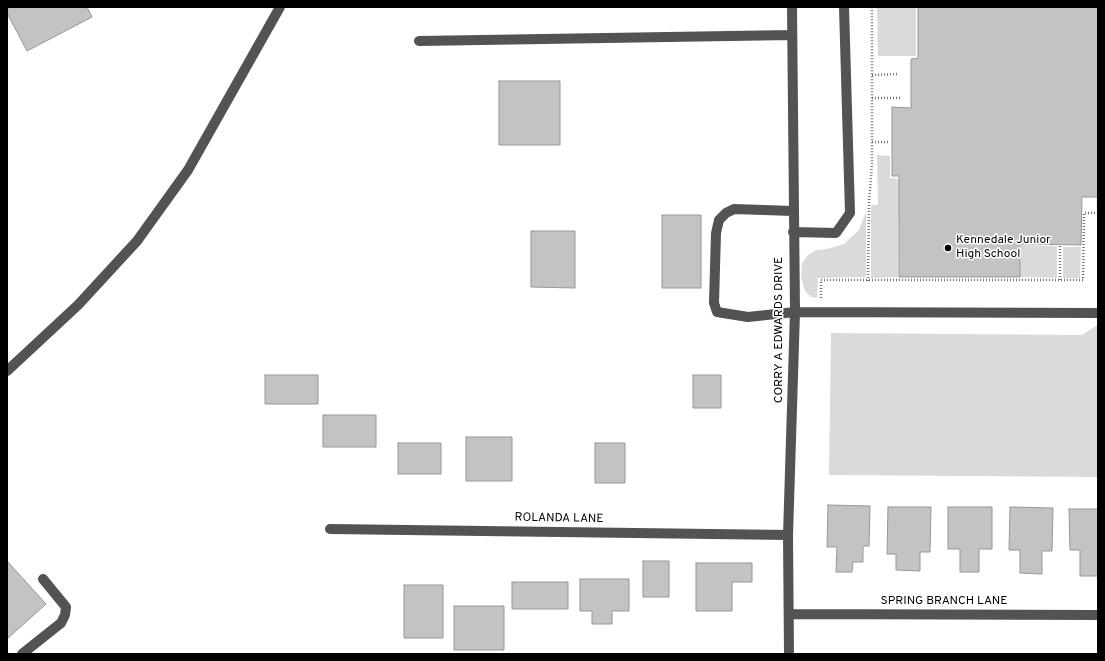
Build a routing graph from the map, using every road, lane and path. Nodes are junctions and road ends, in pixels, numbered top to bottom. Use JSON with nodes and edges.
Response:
{"nodes":[{"id":1,"x":280,"y":7,"type":"edge"},
{"id":2,"x":792,"y":7,"type":"edge"},
{"id":3,"x":844,"y":7,"type":"edge"},
{"id":4,"x":872,"y":7,"type":"edge"},
{"id":5,"x":792,"y":35,"type":"junction"},
{"id":6,"x":419,"y":41,"type":"dead end"},
{"id":7,"x":898,"y":74,"type":"dead end"},
{"id":8,"x":872,"y":75,"type":"junction"},
{"id":9,"x":872,"y":98,"type":"junction"},
{"id":10,"x":900,"y":98,"type":"dead end"},
{"id":11,"x":872,"y":142,"type":"junction"},
{"id":12,"x":889,"y":142,"type":"dead end"},
{"id":13,"x":1098,"y":199,"type":"edge"},
{"id":14,"x":793,"y":211,"type":"junction"},
{"id":15,"x":793,"y":232,"type":"junction"},
{"id":16,"x":1060,"y":245,"type":"dead end"},
{"id":17,"x":821,"y":280,"type":"dead end"},
{"id":18,"x":1060,"y":280,"type":"junction"},
{"id":19,"x":868,"y":281,"type":"junction"},
{"id":20,"x":795,"y":312,"type":"junction"},
{"id":21,"x":1098,"y":312,"type":"edge"},
{"id":22,"x":7,"y":371,"type":"edge"},
{"id":23,"x":330,"y":529,"type":"dead end"},
{"id":24,"x":788,"y":535,"type":"junction"},
{"id":25,"x":42,"y":579,"type":"dead end"},
{"id":26,"x":789,"y":614,"type":"junction"},
{"id":27,"x":1098,"y":616,"type":"edge"},
{"id":28,"x":22,"y":654,"type":"edge"},
{"id":29,"x":790,"y":654,"type":"edge"}],
"edges":[{"from":1,"to":22,"type":"street"},
{"from":2,"to":5,"type":"street","name":"CORRY A EDWARDS DRIVE"},
{"from":3,"to":15,"type":"street"},
{"from":4,"to":8,"type":"path"},
{"from":5,"to":6,"type":"street"},
{"from":5,"to":14,"type":"street","name":"CORRY A EDWARDS DRIVE"},
{"from":7,"to":8,"type":"path"},
{"from":8,"to":9,"type":"path"},
{"from":9,"to":10,"type":"path"},
{"from":9,"to":11,"type":"path"},
{"from":11,"to":12,"type":"path"},
{"from":11,"to":19,"type":"path"},
{"from":13,"to":18,"type":"path"},
{"from":14,"to":15,"type":"street","name":"CORRY A EDWARDS DRIVE"},
{"from":14,"to":20,"type":"street"},
{"from":15,"to":20,"type":"street","name":"CORRY A EDWARDS DRIVE"},
{"from":16,"to":18,"type":"path"},
{"from":17,"to":19,"type":"path"},
{"from":18,"to":19,"type":"path"},
{"from":20,"to":21,"type":"street"},
{"from":20,"to":24,"type":"street","name":"CORRY A EDWARDS DRIVE"},
{"from":23,"to":24,"type":"street","name":"ROLANDA LANE"},
{"from":24,"to":26,"type":"street","name":"CORRY A EDWARDS DRIVE"},
{"from":25,"to":28,"type":"street"},
{"from":26,"to":27,"type":"street","name":"SPRING BRANCH LANE"},
{"from":26,"to":29,"type":"street","name":"CORRY A EDWARDS DRIVE"}]}
